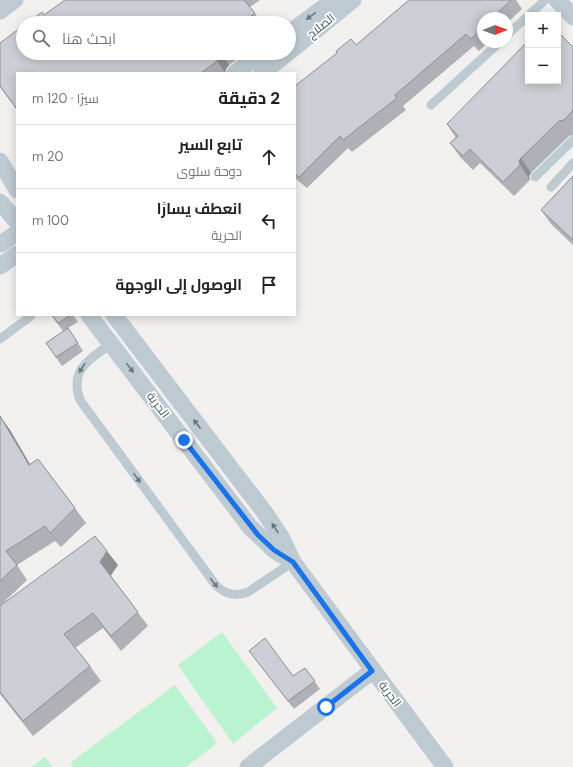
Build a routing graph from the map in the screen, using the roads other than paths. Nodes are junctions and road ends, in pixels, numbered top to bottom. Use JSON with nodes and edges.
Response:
{"nodes":[{"id":1,"x":15,"y":0,"type":"edge"},
{"id":2,"x":334,"y":0,"type":"edge"},
{"id":3,"x":353,"y":0,"type":"edge"},
{"id":4,"x":546,"y":0,"type":"edge"},
{"id":5,"x":557,"y":0,"type":"edge"},
{"id":6,"x":0,"y":11,"type":"edge"},
{"id":7,"x":533,"y":12,"type":"edge"},
{"id":8,"x":573,"y":17,"type":"edge"},
{"id":9,"x":525,"y":19,"type":"edge"},
{"id":10,"x":296,"y":28,"type":"edge"},
{"id":11,"x":513,"y":30,"type":"edge"},
{"id":12,"x":296,"y":46,"type":"edge"},
{"id":13,"x":493,"y":48,"type":"edge"},
{"id":14,"x":253,"y":60,"type":"edge"},
{"id":15,"x":279,"y":60,"type":"edge"},
{"id":16,"x":236,"y":72,"type":"edge"},
{"id":17,"x":263,"y":72,"type":"edge"},
{"id":18,"x":431,"y":105,"type":"dead end"},
{"id":19,"x":573,"y":140,"type":"edge"},
{"id":20,"x":0,"y":161,"type":"edge"},
{"id":21,"x":573,"y":163,"type":"edge"},
{"id":22,"x":535,"y":177,"type":"dead end"},
{"id":23,"x":551,"y":187,"type":"dead end"},
{"id":24,"x":16,"y":188,"type":"edge"},
{"id":25,"x":0,"y":202,"type":"edge"},
{"id":26,"x":16,"y":221,"type":"edge"},
{"id":27,"x":16,"y":234,"type":"edge"},
{"id":28,"x":0,"y":244,"type":"edge"},
{"id":29,"x":16,"y":255,"type":"edge"},
{"id":30,"x":0,"y":266,"type":"edge"},
{"id":31,"x":31,"y":316,"type":"edge"},
{"id":32,"x":90,"y":316,"type":"edge"},
{"id":33,"x":115,"y":316,"type":"edge"},
{"id":34,"x":0,"y":339,"type":"edge"},
{"id":35,"x":112,"y":343,"type":"junction"},
{"id":36,"x":293,"y":562,"type":"junction"},
{"id":37,"x":372,"y":671,"type":"junction"},
{"id":38,"x":248,"y":767,"type":"edge"},
{"id":39,"x":445,"y":767,"type":"edge"}],
"edges":[{"from":1,"to":6,"type":"street"},
{"from":2,"to":10,"type":"street","name":"الصلاح","one_way":true},
{"from":3,"to":12,"type":"street","name":"الصلاح"},
{"from":4,"to":7,"type":"lane"},
{"from":5,"to":8,"type":"street"},
{"from":9,"to":11,"type":"lane"},
{"from":13,"to":18,"type":"lane"},
{"from":14,"to":16,"type":"street"},
{"from":15,"to":17,"type":"street","name":"الصلاح"},
{"from":19,"to":22,"type":"lane"},
{"from":20,"to":24,"type":"street"},
{"from":21,"to":23,"type":"lane"},
{"from":25,"to":26,"type":"street"},
{"from":27,"to":28,"type":"street"},
{"from":29,"to":30,"type":"street"},
{"from":31,"to":34,"type":"lane"},
{"from":32,"to":35,"type":"street","name":"الحرية"},
{"from":36,"to":33,"type":"street","name":"الحرية","one_way":true},
{"from":35,"to":36,"type":"street","name":"الحرية","one_way":true},
{"from":35,"to":36,"type":"lane","one_way":true},
{"from":36,"to":37,"type":"street","name":"الحرية"},
{"from":37,"to":38,"type":"street"},
{"from":37,"to":39,"type":"street","name":"الحرية"}]}
